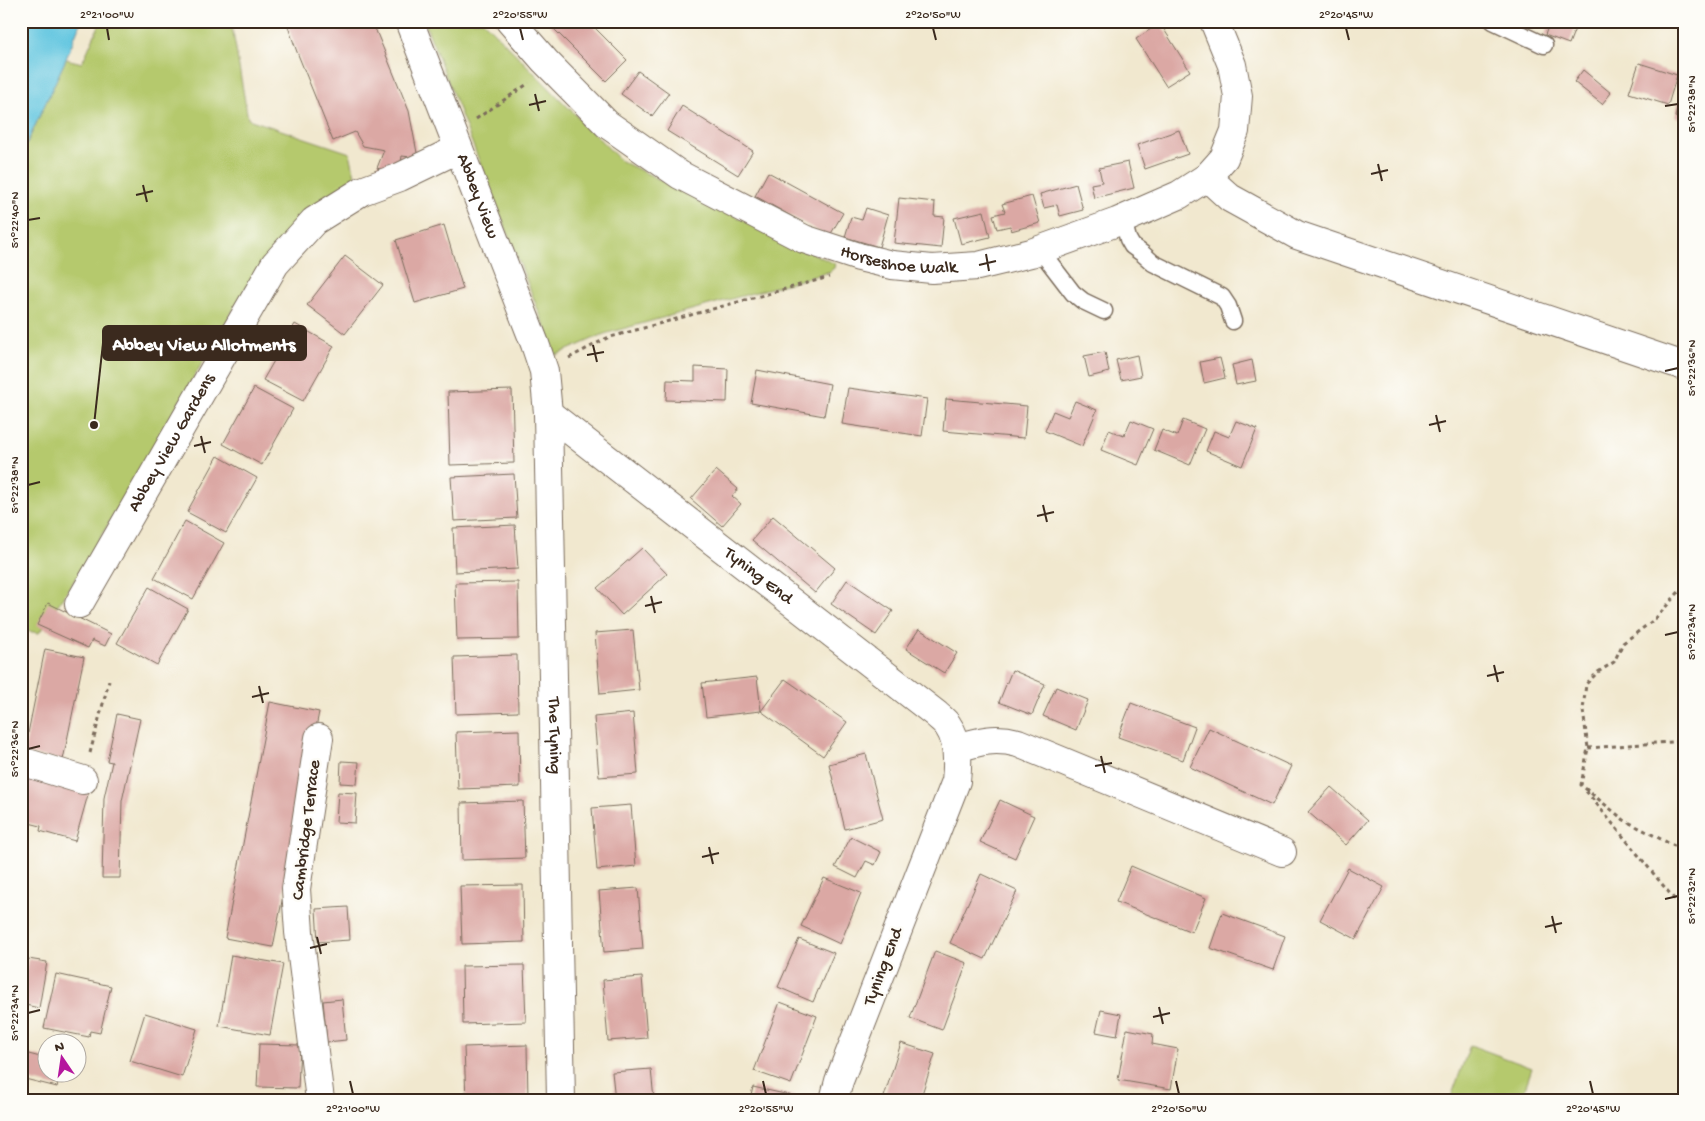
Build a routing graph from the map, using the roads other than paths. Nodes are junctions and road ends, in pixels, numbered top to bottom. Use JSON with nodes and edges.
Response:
{"nodes":[{"id":1,"x":409,"y":21,"type":"edge"},
{"id":2,"x":510,"y":21,"type":"edge"},
{"id":3,"x":1214,"y":21,"type":"edge"},
{"id":4,"x":1493,"y":21,"type":"edge"},
{"id":5,"x":1544,"y":45,"type":"dead end"},
{"id":6,"x":455,"y":141,"type":"junction"},
{"id":7,"x":1207,"y":177,"type":"junction"},
{"id":8,"x":1123,"y":219,"type":"junction"},
{"id":9,"x":1040,"y":250,"type":"junction"},
{"id":10,"x":1104,"y":311,"type":"dead end"},
{"id":11,"x":1233,"y":322,"type":"dead end"},
{"id":12,"x":1684,"y":366,"type":"edge"},
{"id":13,"x":544,"y":371,"type":"joint"},
{"id":14,"x":548,"y":413,"type":"junction"},
{"id":15,"x":79,"y":604,"type":"dead end"},
{"id":16,"x":319,"y":738,"type":"dead end"},
{"id":17,"x":957,"y":748,"type":"junction"},
{"id":18,"x":21,"y":761,"type":"edge"},
{"id":19,"x":83,"y":780,"type":"road end"},
{"id":20,"x":1282,"y":852,"type":"dead end"},
{"id":21,"x":320,"y":1100,"type":"edge"},
{"id":22,"x":561,"y":1100,"type":"edge"},
{"id":23,"x":834,"y":1100,"type":"edge"}],
"edges":[{"from":1,"to":6,"type":"street","name":"Abbey View"},
{"from":2,"to":9,"type":"street","name":"Horseshoe Walk"},
{"from":3,"to":7,"type":"street","name":"Horseshoe Walk"},
{"from":4,"to":5,"type":"lane"},
{"from":6,"to":13,"type":"street","name":"Abbey View"},
{"from":6,"to":15,"type":"street","name":"Abbey View Gardens"},
{"from":7,"to":8,"type":"street","name":"Horseshoe Walk"},
{"from":7,"to":12,"type":"street"},
{"from":8,"to":9,"type":"street","name":"Horseshoe Walk"},
{"from":8,"to":11,"type":"lane"},
{"from":9,"to":10,"type":"lane"},
{"from":13,"to":14,"type":"street","name":"The Tyning"},
{"from":14,"to":17,"type":"street","name":"Tyning End"},
{"from":14,"to":22,"type":"street","name":"The Tyning"},
{"from":16,"to":21,"type":"street","name":"Cambridge Terrace"},
{"from":17,"to":20,"type":"street"},
{"from":17,"to":23,"type":"street","name":"Tyning End"},
{"from":18,"to":19,"type":"street"}]}
